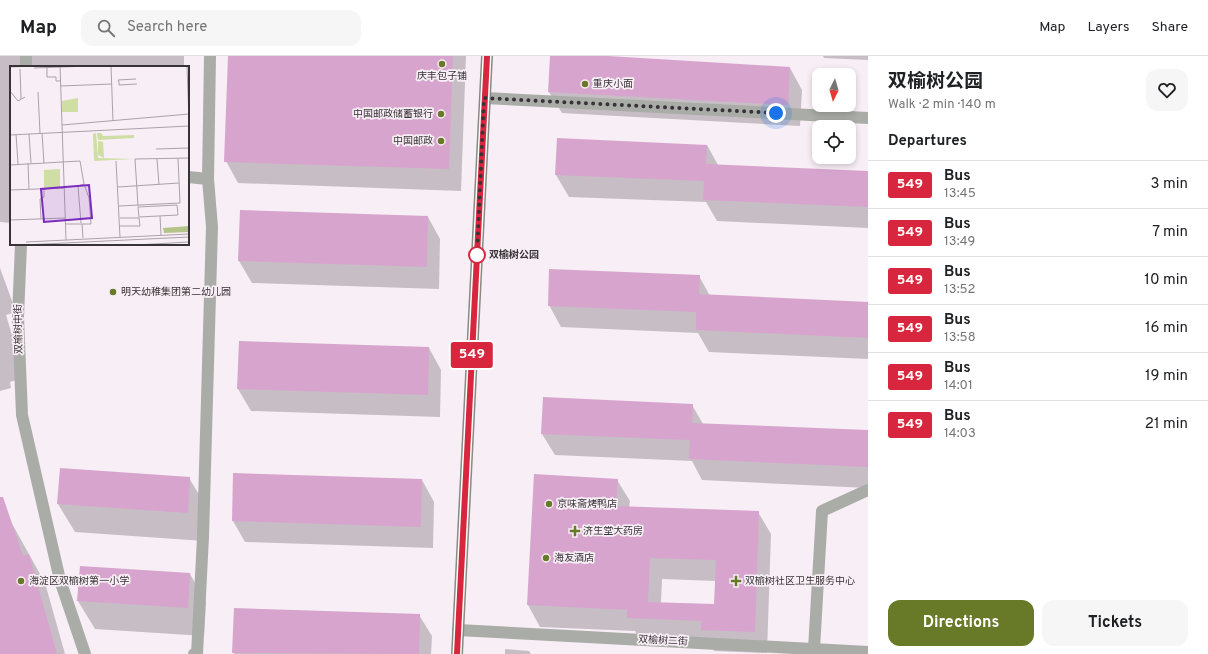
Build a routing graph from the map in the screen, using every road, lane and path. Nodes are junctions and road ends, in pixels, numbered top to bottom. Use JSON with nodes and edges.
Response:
{"nodes":[{"id":1,"x":210,"y":56,"type":"edge"},
{"id":2,"x":487,"y":56,"type":"edge"},
{"id":3,"x":484,"y":98,"type":"junction"},
{"id":4,"x":868,"y":118,"type":"edge"},
{"id":5,"x":189,"y":177,"type":"edge"},
{"id":6,"x":208,"y":179,"type":"junction"},
{"id":7,"x":21,"y":245,"type":"edge"},
{"id":8,"x":868,"y":490,"type":"edge"},
{"id":9,"x":458,"y":630,"type":"junction"},
{"id":10,"x":814,"y":649,"type":"junction"},
{"id":11,"x":868,"y":652,"type":"edge"},
{"id":12,"x":85,"y":654,"type":"edge"},
{"id":13,"x":194,"y":654,"type":"edge"},
{"id":14,"x":457,"y":654,"type":"edge"}],
"edges":[{"from":1,"to":6,"type":"street"},
{"from":2,"to":3,"type":"street"},
{"from":3,"to":4,"type":"street"},
{"from":3,"to":9,"type":"street"},
{"from":5,"to":6,"type":"street"},
{"from":6,"to":13,"type":"street"},
{"from":7,"to":12,"type":"street","name":"双榆树中街"},
{"from":8,"to":10,"type":"street"},
{"from":9,"to":10,"type":"street","name":"双榆树二街"},
{"from":9,"to":14,"type":"street"},
{"from":10,"to":11,"type":"street","name":"双榆树二街"}]}
